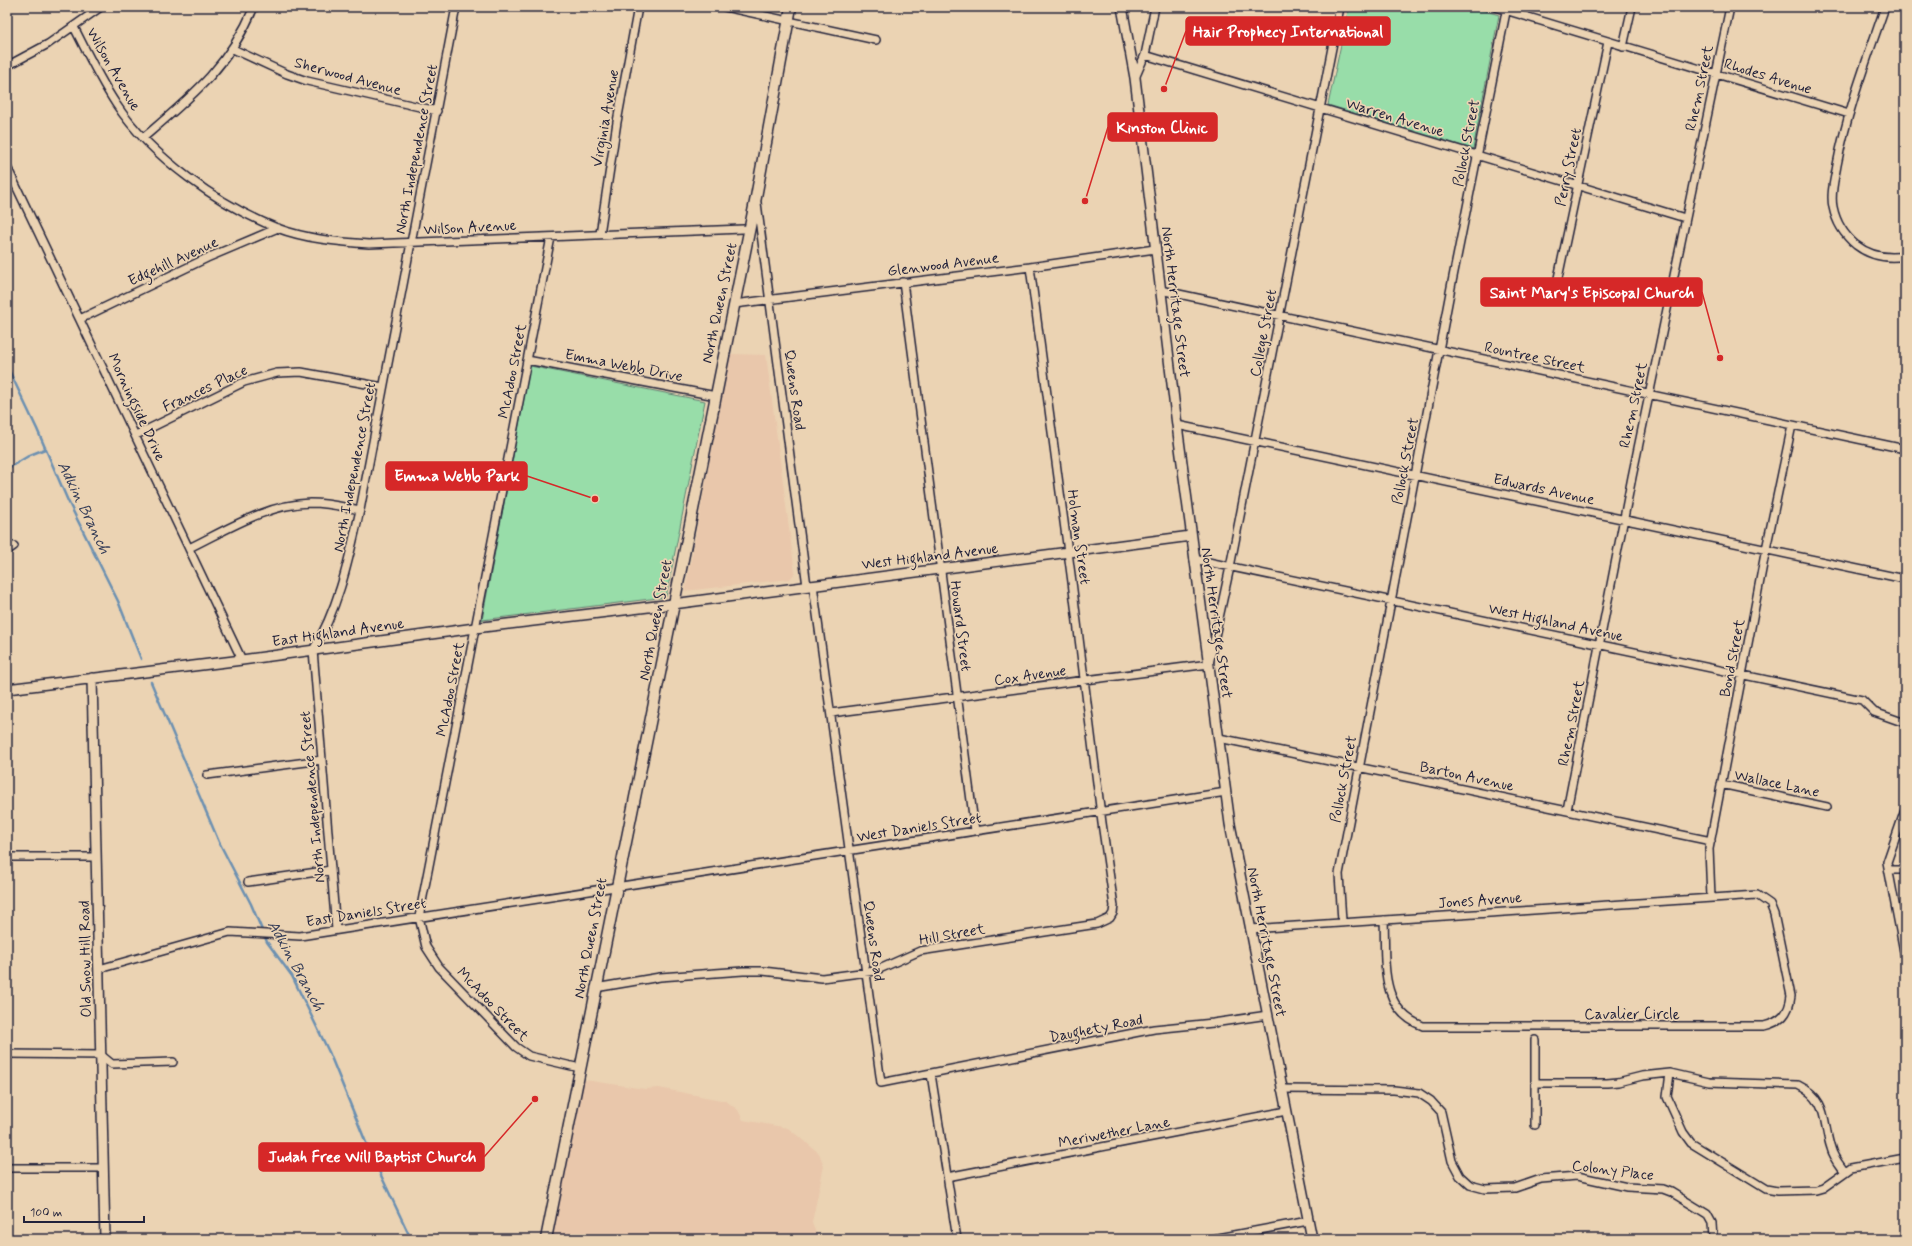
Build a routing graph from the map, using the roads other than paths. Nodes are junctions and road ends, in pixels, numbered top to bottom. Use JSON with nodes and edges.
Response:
{"nodes":[{"id":1,"x":101,"y":7,"type":"edge"},
{"id":2,"x":254,"y":7,"type":"edge"},
{"id":3,"x":456,"y":7,"type":"edge"},
{"id":4,"x":638,"y":7,"type":"edge"},
{"id":5,"x":726,"y":7,"type":"edge"},
{"id":6,"x":791,"y":7,"type":"edge"},
{"id":7,"x":1122,"y":7,"type":"edge"},
{"id":8,"x":1155,"y":7,"type":"edge"},
{"id":9,"x":1340,"y":7,"type":"edge"},
{"id":10,"x":1495,"y":7,"type":"edge"},
{"id":11,"x":1632,"y":7,"type":"edge"},
{"id":12,"x":1730,"y":7,"type":"edge"},
{"id":13,"x":1885,"y":7,"type":"edge"},
{"id":14,"x":1506,"y":9,"type":"edge"},
{"id":15,"x":788,"y":21,"type":"junction"},
{"id":16,"x":74,"y":27,"type":"junction"},
{"id":17,"x":876,"y":40,"type":"dead end"},
{"id":18,"x":1608,"y":42,"type":"junction"},
{"id":19,"x":1623,"y":47,"type":"junction"},
{"id":20,"x":233,"y":49,"type":"junction"},
{"id":21,"x":1145,"y":55,"type":"junction"},
{"id":22,"x":7,"y":66,"type":"edge"},
{"id":23,"x":1715,"y":73,"type":"junction"},
{"id":24,"x":1135,"y":78,"type":"junction"},
{"id":25,"x":1320,"y":108,"type":"junction"},
{"id":26,"x":436,"y":111,"type":"junction"},
{"id":27,"x":1849,"y":114,"type":"junction"},
{"id":28,"x":143,"y":138,"type":"junction"},
{"id":29,"x":1477,"y":155,"type":"junction"},
{"id":30,"x":7,"y":166,"type":"edge"},
{"id":31,"x":1578,"y":186,"type":"junction"},
{"id":32,"x":756,"y":197,"type":"junction"},
{"id":33,"x":1685,"y":218,"type":"junction"},
{"id":34,"x":278,"y":228,"type":"junction"},
{"id":35,"x":743,"y":229,"type":"dead end"},
{"id":36,"x":600,"y":234,"type":"junction"},
{"id":37,"x":551,"y":237,"type":"junction"},
{"id":38,"x":411,"y":243,"type":"junction"},
{"id":39,"x":1155,"y":249,"type":"junction"},
{"id":40,"x":1905,"y":256,"type":"edge"},
{"id":41,"x":1030,"y":267,"type":"junction"},
{"id":42,"x":903,"y":282,"type":"junction"},
{"id":43,"x":1160,"y":290,"type":"junction"},
{"id":44,"x":1554,"y":297,"type":"dead end"},
{"id":45,"x":770,"y":300,"type":"junction"},
{"id":46,"x":734,"y":304,"type":"junction"},
{"id":47,"x":1280,"y":315,"type":"junction"},
{"id":48,"x":80,"y":319,"type":"junction"},
{"id":49,"x":1440,"y":350,"type":"junction"},
{"id":50,"x":527,"y":360,"type":"junction"},
{"id":51,"x":383,"y":387,"type":"junction"},
{"id":52,"x":1649,"y":394,"type":"junction"},
{"id":53,"x":716,"y":396,"type":"junction"},
{"id":54,"x":1177,"y":425,"type":"junction"},
{"id":55,"x":1792,"y":425,"type":"junction"},
{"id":56,"x":136,"y":436,"type":"junction"},
{"id":57,"x":1255,"y":442,"type":"junction"},
{"id":58,"x":1905,"y":449,"type":"edge"},
{"id":59,"x":1416,"y":475,"type":"junction"},
{"id":60,"x":360,"y":510,"type":"junction"},
{"id":61,"x":1624,"y":520,"type":"junction"},
{"id":62,"x":1192,"y":536,"type":"junction"},
{"id":63,"x":14,"y":546,"type":"dead end"},
{"id":64,"x":189,"y":548,"type":"junction"},
{"id":65,"x":1766,"y":550,"type":"junction"},
{"id":66,"x":7,"y":551,"type":"edge"},
{"id":67,"x":1068,"y":552,"type":"junction"},
{"id":68,"x":1194,"y":559,"type":"junction"},
{"id":69,"x":1230,"y":567,"type":"junction"},
{"id":70,"x":940,"y":568,"type":"junction"},
{"id":71,"x":1905,"y":579,"type":"edge"},
{"id":72,"x":810,"y":585,"type":"junction"},
{"id":73,"x":1391,"y":601,"type":"junction"},
{"id":74,"x":673,"y":604,"type":"junction"},
{"id":75,"x":475,"y":628,"type":"junction"},
{"id":76,"x":1600,"y":645,"type":"junction"},
{"id":77,"x":313,"y":650,"type":"junction"},
{"id":78,"x":242,"y":660,"type":"junction"},
{"id":79,"x":1209,"y":664,"type":"junction"},
{"id":80,"x":1742,"y":675,"type":"junction"},
{"id":81,"x":92,"y":678,"type":"junction"},
{"id":82,"x":1084,"y":680,"type":"junction"},
{"id":83,"x":7,"y":689,"type":"edge"},
{"id":84,"x":958,"y":698,"type":"junction"},
{"id":85,"x":831,"y":713,"type":"junction"},
{"id":86,"x":1905,"y":723,"type":"edge"},
{"id":87,"x":1218,"y":738,"type":"junction"},
{"id":88,"x":322,"y":760,"type":"junction"},
{"id":89,"x":1359,"y":767,"type":"junction"},
{"id":90,"x":207,"y":775,"type":"dead end"},
{"id":91,"x":1721,"y":784,"type":"junction"},
{"id":92,"x":1226,"y":792,"type":"junction"},
{"id":93,"x":1827,"y":807,"type":"dead end"},
{"id":94,"x":1567,"y":810,"type":"junction"},
{"id":95,"x":1905,"y":810,"type":"edge"},
{"id":96,"x":1101,"y":811,"type":"junction"},
{"id":97,"x":976,"y":831,"type":"junction"},
{"id":98,"x":1711,"y":841,"type":"junction"},
{"id":99,"x":849,"y":852,"type":"junction"},
{"id":100,"x":7,"y":857,"type":"edge"},
{"id":101,"x":96,"y":857,"type":"junction"},
{"id":102,"x":331,"y":870,"type":"junction"},
{"id":103,"x":1889,"y":870,"type":"junction"},
{"id":104,"x":1905,"y":870,"type":"edge"},
{"id":105,"x":248,"y":882,"type":"dead end"},
{"id":106,"x":616,"y":887,"type":"junction"},
{"id":107,"x":1712,"y":897,"type":"junction"},
{"id":108,"x":419,"y":917,"type":"junction"},
{"id":109,"x":1384,"y":920,"type":"junction"},
{"id":110,"x":1342,"y":921,"type":"junction"},
{"id":111,"x":1250,"y":929,"type":"junction"},
{"id":112,"x":336,"y":930,"type":"junction"},
{"id":113,"x":1905,"y":958,"type":"edge"},
{"id":114,"x":99,"y":969,"type":"junction"},
{"id":115,"x":865,"y":972,"type":"junction"},
{"id":116,"x":595,"y":988,"type":"junction"},
{"id":117,"x":1268,"y":1015,"type":"junction"},
{"id":118,"x":1535,"y":1040,"type":"dead end"},
{"id":119,"x":7,"y":1054,"type":"edge"},
{"id":120,"x":101,"y":1055,"type":"junction"},
{"id":121,"x":173,"y":1062,"type":"dead end"},
{"id":122,"x":580,"y":1068,"type":"junction"},
{"id":123,"x":931,"y":1074,"type":"junction"},
{"id":124,"x":1670,"y":1074,"type":"junction"},
{"id":125,"x":1535,"y":1083,"type":"junction"},
{"id":126,"x":1281,"y":1089,"type":"junction"},
{"id":127,"x":1286,"y":1111,"type":"junction"},
{"id":128,"x":1535,"y":1125,"type":"dead end"},
{"id":129,"x":1905,"y":1158,"type":"edge"},
{"id":130,"x":7,"y":1168,"type":"edge"},
{"id":131,"x":103,"y":1168,"type":"junction"},
{"id":132,"x":1845,"y":1172,"type":"junction"},
{"id":133,"x":947,"y":1177,"type":"junction"},
{"id":134,"x":1308,"y":1221,"type":"junction"},
{"id":135,"x":105,"y":1239,"type":"edge"},
{"id":136,"x":546,"y":1239,"type":"edge"},
{"id":137,"x":957,"y":1239,"type":"edge"},
{"id":138,"x":1212,"y":1239,"type":"edge"},
{"id":139,"x":1312,"y":1239,"type":"edge"},
{"id":140,"x":1713,"y":1239,"type":"edge"}],
"edges":[{"from":1,"to":16,"type":"street"},
{"from":2,"to":20,"type":"street"},
{"from":3,"to":26,"type":"street","name":"North Independence Street"},
{"from":4,"to":36,"type":"street","name":"Virginia Avenue"},
{"from":5,"to":15,"type":"street"},
{"from":6,"to":15,"type":"main road","name":"North Queen Street"},
{"from":7,"to":24,"type":"street","name":"North Herritage Street"},
{"from":8,"to":21,"type":"street"},
{"from":9,"to":25,"type":"street","name":"College Street"},
{"from":10,"to":14,"type":"street","name":"Rhodes Avenue"},
{"from":11,"to":19,"type":"street"},
{"from":12,"to":23,"type":"street","name":"Rhem Street"},
{"from":13,"to":27,"type":"street"},
{"from":14,"to":18,"type":"street","name":"Rhodes Avenue"},
{"from":14,"to":29,"type":"street","name":"Pollock Street"},
{"from":15,"to":17,"type":"street"},
{"from":15,"to":32,"type":"main road","name":"North Queen Street"},
{"from":16,"to":22,"type":"street"},
{"from":16,"to":28,"type":"street","name":"Wilson Avenue"},
{"from":18,"to":19,"type":"street","name":"Rhodes Avenue"},
{"from":18,"to":31,"type":"street","name":"Perry Street"},
{"from":19,"to":23,"type":"street","name":"Rhodes Avenue"},
{"from":20,"to":26,"type":"street","name":"Sherwood Avenue"},
{"from":20,"to":28,"type":"street"},
{"from":21,"to":24,"type":"street"},
{"from":21,"to":25,"type":"street","name":"Warren Avenue"},
{"from":23,"to":27,"type":"street","name":"Rhodes Avenue"},
{"from":23,"to":33,"type":"street","name":"Rhem Street"},
{"from":24,"to":39,"type":"street","name":"North Herritage Street"},
{"from":25,"to":29,"type":"street","name":"Warren Avenue"},
{"from":25,"to":47,"type":"street","name":"College Street"},
{"from":26,"to":38,"type":"street","name":"North Independence Street"},
{"from":27,"to":40,"type":"street"},
{"from":28,"to":34,"type":"street","name":"Wilson Avenue"},
{"from":29,"to":31,"type":"street","name":"Warren Avenue"},
{"from":29,"to":49,"type":"street","name":"Pollock Street"},
{"from":30,"to":48,"type":"street","name":"Morningside Drive"},
{"from":31,"to":33,"type":"street","name":"Warren Avenue"},
{"from":31,"to":44,"type":"street","name":"Perry Street"},
{"from":32,"to":45,"type":"street","name":"Queens Road"},
{"from":32,"to":46,"type":"main road","name":"North Queen Street"},
{"from":33,"to":52,"type":"street","name":"Rhem Street"},
{"from":34,"to":38,"type":"street","name":"Wilson Avenue"},
{"from":34,"to":48,"type":"street","name":"Edgehill Avenue"},
{"from":35,"to":36,"type":"street","name":"Wilson Avenue"},
{"from":36,"to":37,"type":"street","name":"Wilson Avenue"},
{"from":37,"to":38,"type":"street","name":"Wilson Avenue"},
{"from":37,"to":50,"type":"street","name":"McAdoo Street"},
{"from":38,"to":51,"type":"street","name":"North Independence Street"},
{"from":39,"to":41,"type":"street","name":"Glenwood Avenue"},
{"from":39,"to":43,"type":"street","name":"North Herritage Street"},
{"from":41,"to":42,"type":"street","name":"Glenwood Avenue"},
{"from":41,"to":67,"type":"street","name":"Holman Street"},
{"from":42,"to":45,"type":"street","name":"Glenwood Avenue"},
{"from":42,"to":70,"type":"street","name":"Howard Street"},
{"from":43,"to":47,"type":"street","name":"Rountree Street"},
{"from":43,"to":54,"type":"street","name":"North Herritage Street"},
{"from":45,"to":46,"type":"street","name":"Glenwood Avenue"},
{"from":45,"to":72,"type":"street","name":"Queens Road"},
{"from":46,"to":53,"type":"main road","name":"North Queen Street"},
{"from":47,"to":49,"type":"street","name":"Rountree Street"},
{"from":47,"to":57,"type":"street","name":"College Street"},
{"from":48,"to":56,"type":"street","name":"Morningside Drive"},
{"from":49,"to":52,"type":"street","name":"Rountree Street"},
{"from":49,"to":59,"type":"street","name":"Pollock Street"},
{"from":50,"to":53,"type":"street","name":"Emma Webb Drive"},
{"from":50,"to":75,"type":"street","name":"McAdoo Street"},
{"from":51,"to":56,"type":"street","name":"Frances Place"},
{"from":51,"to":60,"type":"street","name":"North Independence Street"},
{"from":52,"to":55,"type":"street","name":"Rountree Street"},
{"from":52,"to":61,"type":"street","name":"Rhem Street"},
{"from":53,"to":74,"type":"main road","name":"North Queen Street"},
{"from":54,"to":57,"type":"street","name":"Edwards Avenue"},
{"from":54,"to":62,"type":"street","name":"North Herritage Street"},
{"from":55,"to":58,"type":"street","name":"Rountree Street"},
{"from":55,"to":65,"type":"street","name":"Bond Street"},
{"from":56,"to":64,"type":"street","name":"Morningside Drive"},
{"from":57,"to":59,"type":"street","name":"Edwards Avenue"},
{"from":57,"to":69,"type":"street","name":"College Street"},
{"from":59,"to":61,"type":"street","name":"Edwards Avenue"},
{"from":59,"to":73,"type":"street","name":"Pollock Street"},
{"from":60,"to":64,"type":"street"},
{"from":60,"to":77,"type":"street","name":"North Independence Street"},
{"from":61,"to":65,"type":"street","name":"Edwards Avenue"},
{"from":61,"to":76,"type":"street","name":"Rhem Street"},
{"from":62,"to":67,"type":"street","name":"West Highland Avenue"},
{"from":62,"to":68,"type":"street","name":"North Herritage Street"},
{"from":63,"to":66,"type":"street"},
{"from":64,"to":78,"type":"street","name":"Morningside Drive"},
{"from":65,"to":71,"type":"street","name":"Edwards Avenue"},
{"from":65,"to":80,"type":"street","name":"Bond Street"},
{"from":67,"to":70,"type":"street","name":"West Highland Avenue"},
{"from":67,"to":82,"type":"street","name":"Holman Street"},
{"from":68,"to":69,"type":"street","name":"West Highland Avenue"},
{"from":68,"to":79,"type":"street","name":"North Herritage Street"},
{"from":69,"to":73,"type":"street","name":"West Highland Avenue"},
{"from":69,"to":79,"type":"street","name":"College Street"},
{"from":70,"to":72,"type":"street","name":"West Highland Avenue"},
{"from":70,"to":84,"type":"street","name":"Howard Street"},
{"from":72,"to":74,"type":"street","name":"West Highland Avenue"},
{"from":72,"to":85,"type":"street","name":"Queens Road"},
{"from":73,"to":76,"type":"street","name":"West Highland Avenue"},
{"from":73,"to":89,"type":"street","name":"Pollock Street"},
{"from":74,"to":75,"type":"street","name":"East Highland Avenue"},
{"from":74,"to":106,"type":"main road","name":"North Queen Street"},
{"from":75,"to":77,"type":"street","name":"East Highland Avenue"},
{"from":75,"to":108,"type":"street","name":"McAdoo Street"},
{"from":76,"to":80,"type":"street","name":"West Highland Avenue"},
{"from":76,"to":94,"type":"street","name":"Rhem Street"},
{"from":77,"to":78,"type":"street","name":"East Highland Avenue"},
{"from":77,"to":88,"type":"street","name":"North Independence Street"},
{"from":78,"to":81,"type":"street","name":"East Highland Avenue"},
{"from":79,"to":82,"type":"street","name":"Cox Avenue"},
{"from":79,"to":87,"type":"street","name":"North Herritage Street"},
{"from":80,"to":86,"type":"street","name":"West Highland Avenue"},
{"from":80,"to":91,"type":"street","name":"Bond Street"},
{"from":81,"to":83,"type":"street","name":"East Highland Avenue"},
{"from":81,"to":101,"type":"street","name":"Old Snow Hill Road"},
{"from":82,"to":84,"type":"street","name":"Cox Avenue"},
{"from":82,"to":96,"type":"street","name":"Holman Street"},
{"from":84,"to":85,"type":"street","name":"Cox Avenue"},
{"from":84,"to":97,"type":"street","name":"Howard Street"},
{"from":85,"to":99,"type":"street","name":"Queens Road"},
{"from":87,"to":89,"type":"street","name":"Barton Avenue"},
{"from":87,"to":92,"type":"street","name":"North Herritage Street"},
{"from":88,"to":90,"type":"street"},
{"from":88,"to":102,"type":"street","name":"North Independence Street"},
{"from":89,"to":94,"type":"street","name":"Barton Avenue"},
{"from":89,"to":110,"type":"street","name":"Pollock Street"},
{"from":91,"to":93,"type":"street","name":"Wallace Lane"},
{"from":91,"to":98,"type":"street","name":"Bond Street"},
{"from":92,"to":96,"type":"street","name":"West Daniels Street"},
{"from":92,"to":111,"type":"street","name":"North Herritage Street"},
{"from":94,"to":98,"type":"street","name":"Barton Avenue"},
{"from":95,"to":103,"type":"street"},
{"from":96,"to":97,"type":"street","name":"West Daniels Street"},
{"from":96,"to":115,"type":"street","name":"Hill Street"},
{"from":97,"to":99,"type":"street","name":"West Daniels Street"},
{"from":98,"to":107,"type":"street","name":"Bond Street"},
{"from":99,"to":106,"type":"street","name":"West Daniels Street"},
{"from":99,"to":115,"type":"street","name":"Queens Road"},
{"from":100,"to":101,"type":"street"},
{"from":101,"to":114,"type":"street","name":"Old Snow Hill Road"},
{"from":102,"to":105,"type":"street"},
{"from":102,"to":112,"type":"street","name":"North Independence Street"},
{"from":103,"to":104,"type":"street"},
{"from":103,"to":113,"type":"street"},
{"from":106,"to":108,"type":"street","name":"East Daniels Street"},
{"from":106,"to":116,"type":"main road","name":"North Queen Street"},
{"from":107,"to":109,"type":"street","name":"Jones Avenue"},
{"from":107,"to":109,"type":"street","name":"Cavalier Circle"},
{"from":108,"to":112,"type":"street","name":"East Daniels Street"},
{"from":108,"to":122,"type":"street","name":"McAdoo Street"},
{"from":109,"to":110,"type":"street","name":"Jones Avenue"},
{"from":110,"to":111,"type":"street","name":"Jones Avenue"},
{"from":111,"to":117,"type":"street","name":"North Herritage Street"},
{"from":112,"to":114,"type":"street","name":"East Daniels Street"},
{"from":114,"to":120,"type":"street","name":"Old Snow Hill Road"},
{"from":115,"to":116,"type":"street","name":"Hill Street"},
{"from":115,"to":123,"type":"street","name":"Queens Road"},
{"from":116,"to":122,"type":"main road","name":"North Queen Street"},
{"from":117,"to":123,"type":"street","name":"Daughety Road"},
{"from":117,"to":126,"type":"street","name":"North Herritage Street"},
{"from":118,"to":125,"type":"street"},
{"from":119,"to":120,"type":"street"},
{"from":120,"to":121,"type":"street"},
{"from":120,"to":131,"type":"street","name":"Old Snow Hill Road"},
{"from":122,"to":136,"type":"main road","name":"North Queen Street"},
{"from":123,"to":133,"type":"street"},
{"from":124,"to":125,"type":"street"},
{"from":124,"to":132,"type":"street"},
{"from":124,"to":132,"type":"street"},
{"from":125,"to":128,"type":"street"},
{"from":126,"to":127,"type":"street","name":"North Herritage Street"},
{"from":126,"to":140,"type":"street","name":"Colony Place"},
{"from":127,"to":133,"type":"street","name":"Meriwether Lane"},
{"from":127,"to":134,"type":"street","name":"North Herritage Street"},
{"from":129,"to":132,"type":"street"},
{"from":130,"to":131,"type":"street"},
{"from":131,"to":135,"type":"street","name":"Old Snow Hill Road"},
{"from":133,"to":137,"type":"street"},
{"from":134,"to":138,"type":"street"},
{"from":134,"to":139,"type":"street","name":"North Herritage Street"}]}
